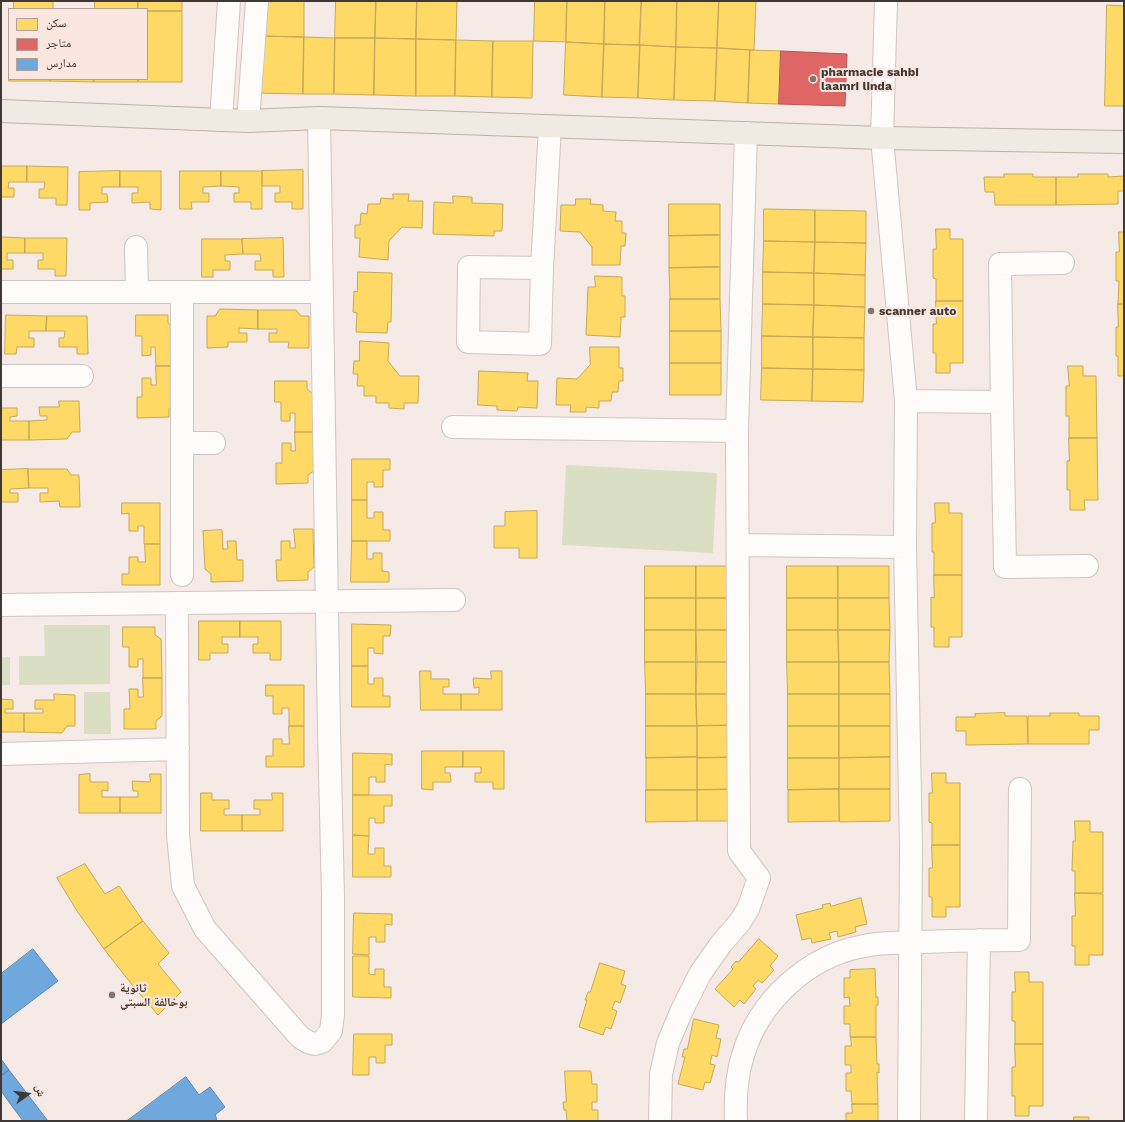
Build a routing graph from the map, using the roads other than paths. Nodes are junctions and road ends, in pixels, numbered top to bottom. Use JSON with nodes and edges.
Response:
{"nodes":[{"id":1,"x":229,"y":1,"type":"edge"},
{"id":2,"x":257,"y":1,"type":"edge"},
{"id":3,"x":886,"y":1,"type":"edge"},
{"id":4,"x":1,"y":111,"type":"edge"},
{"id":5,"x":319,"y":118,"type":"junction"},
{"id":6,"x":221,"y":120,"type":"junction"},
{"id":7,"x":248,"y":120,"type":"junction"},
{"id":8,"x":550,"y":127,"type":"junction"},
{"id":9,"x":746,"y":133,"type":"junction"},
{"id":10,"x":882,"y":138,"type":"junction"},
{"id":11,"x":1124,"y":142,"type":"edge"},
{"id":12,"x":136,"y":247,"type":"dead end"},
{"id":13,"x":1063,"y":263,"type":"dead end"},
{"id":14,"x":542,"y":268,"type":"junction"},
{"id":15,"x":1,"y":292,"type":"edge"},
{"id":16,"x":137,"y":292,"type":"junction"},
{"id":17,"x":182,"y":292,"type":"junction"},
{"id":18,"x":322,"y":292,"type":"junction"},
{"id":19,"x":1,"y":376,"type":"edge"},
{"id":20,"x":82,"y":376,"type":"dead end"},
{"id":21,"x":906,"y":401,"type":"junction"},
{"id":22,"x":1002,"y":402,"type":"junction"},
{"id":23,"x":453,"y":427,"type":"dead end"},
{"id":24,"x":737,"y":431,"type":"junction"},
{"id":25,"x":182,"y":442,"type":"junction"},
{"id":26,"x":214,"y":442,"type":"dead end"},
{"id":27,"x":738,"y":545,"type":"junction"},
{"id":28,"x":905,"y":547,"type":"junction"},
{"id":29,"x":1088,"y":566,"type":"dead end"},
{"id":30,"x":182,"y":575,"type":"dead end"},
{"id":31,"x":454,"y":600,"type":"dead end"},
{"id":32,"x":327,"y":602,"type":"junction"},
{"id":33,"x":177,"y":603,"type":"junction"},
{"id":34,"x":1,"y":605,"type":"edge"},
{"id":35,"x":178,"y":749,"type":"junction"},
{"id":36,"x":1,"y":754,"type":"edge"},
{"id":37,"x":1020,"y":789,"type":"dead end"},
{"id":38,"x":979,"y":940,"type":"junction"},
{"id":39,"x":910,"y":943,"type":"junction"},
{"id":40,"x":660,"y":1121,"type":"edge"},
{"id":41,"x":736,"y":1121,"type":"edge"},
{"id":42,"x":909,"y":1121,"type":"edge"},
{"id":43,"x":976,"y":1121,"type":"edge"}],
"edges":[{"from":1,"to":6,"type":"street"},
{"from":2,"to":7,"type":"street"},
{"from":3,"to":10,"type":"street"},
{"from":4,"to":6,"type":"main road"},
{"from":5,"to":7,"type":"main road"},
{"from":5,"to":8,"type":"main road"},
{"from":5,"to":18,"type":"street"},
{"from":6,"to":7,"type":"main road"},
{"from":8,"to":9,"type":"main road"},
{"from":8,"to":14,"type":"street"},
{"from":9,"to":10,"type":"main road"},
{"from":9,"to":24,"type":"street"},
{"from":10,"to":11,"type":"main road"},
{"from":10,"to":21,"type":"street"},
{"from":12,"to":16,"type":"street"},
{"from":13,"to":22,"type":"street"},
{"from":14,"to":14,"type":"street"},
{"from":15,"to":16,"type":"street"},
{"from":16,"to":17,"type":"street"},
{"from":17,"to":18,"type":"street"},
{"from":17,"to":25,"type":"street"},
{"from":18,"to":32,"type":"street"},
{"from":19,"to":20,"type":"street"},
{"from":21,"to":22,"type":"street"},
{"from":21,"to":28,"type":"street"},
{"from":22,"to":29,"type":"street"},
{"from":23,"to":24,"type":"street"},
{"from":24,"to":27,"type":"street"},
{"from":25,"to":26,"type":"street"},
{"from":25,"to":30,"type":"street"},
{"from":27,"to":28,"type":"street"},
{"from":27,"to":40,"type":"street"},
{"from":28,"to":39,"type":"street"},
{"from":31,"to":32,"type":"street"},
{"from":32,"to":33,"type":"street"},
{"from":32,"to":35,"type":"street"},
{"from":33,"to":34,"type":"street"},
{"from":33,"to":35,"type":"street"},
{"from":35,"to":36,"type":"street"},
{"from":37,"to":38,"type":"street"},
{"from":38,"to":39,"type":"street"},
{"from":38,"to":43,"type":"street"},
{"from":39,"to":41,"type":"street"},
{"from":39,"to":42,"type":"street"}]}
